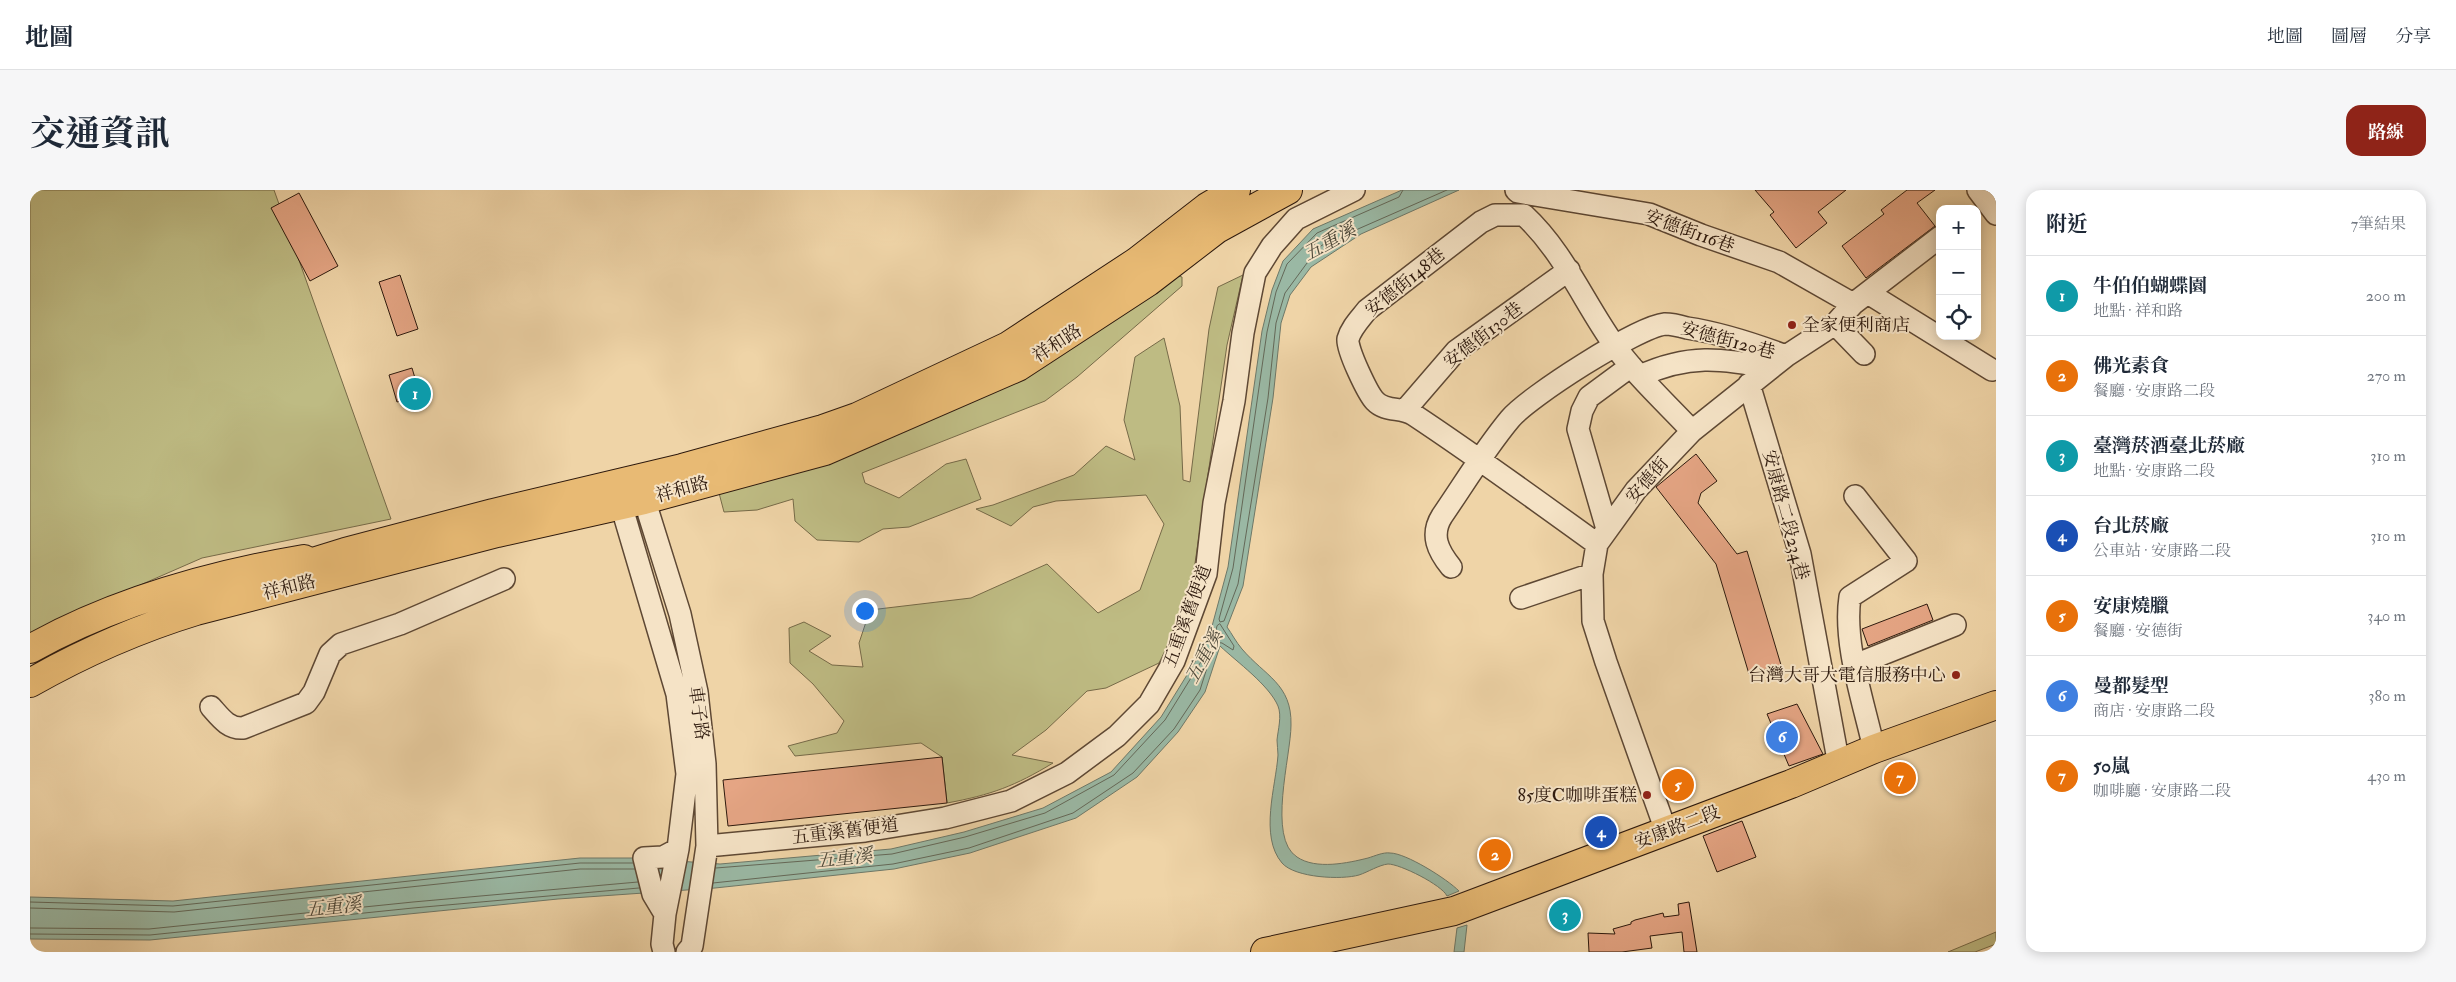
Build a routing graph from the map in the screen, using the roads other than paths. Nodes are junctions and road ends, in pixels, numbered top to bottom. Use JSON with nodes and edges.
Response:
{"nodes":[{"id":1,"x":1236,"y":190,"type":"edge"},
{"id":2,"x":1288,"y":190,"type":"edge"},
{"id":3,"x":1354,"y":190,"type":"edge"},
{"id":4,"x":1516,"y":190,"type":"edge"},
{"id":5,"x":1936,"y":240,"type":"edge"},
{"id":6,"x":1569,"y":270,"type":"junction"},
{"id":7,"x":1861,"y":299,"type":"junction"},
{"id":8,"x":1835,"y":324,"type":"junction"},
{"id":9,"x":1615,"y":346,"type":"junction"},
{"id":10,"x":1864,"y":354,"type":"dead end"},
{"id":11,"x":1778,"y":362,"type":"junction"},
{"id":12,"x":1992,"y":370,"type":"dead end"},
{"id":13,"x":1636,"y":371,"type":"junction"},
{"id":14,"x":1749,"y":384,"type":"junction"},
{"id":15,"x":1406,"y":410,"type":"junction"},
{"id":16,"x":1692,"y":431,"type":"junction"},
{"id":17,"x":1481,"y":459,"type":"junction"},
{"id":18,"x":630,"y":492,"type":"junction"},
{"id":19,"x":1855,"y":496,"type":"dead end"},
{"id":20,"x":1602,"y":537,"type":"junction"},
{"id":21,"x":345,"y":552,"type":"junction"},
{"id":22,"x":1451,"y":567,"type":"dead end"},
{"id":23,"x":1592,"y":574,"type":"junction"},
{"id":24,"x":504,"y":579,"type":"dead end"},
{"id":25,"x":308,"y":582,"type":"junction"},
{"id":26,"x":1521,"y":598,"type":"dead end"},
{"id":27,"x":1956,"y":626,"type":"dead end"},
{"id":28,"x":30,"y":649,"type":"edge"},
{"id":29,"x":1855,"y":665,"type":"junction"},
{"id":30,"x":30,"y":669,"type":"edge"},
{"id":31,"x":30,"y":683,"type":"edge"},
{"id":32,"x":30,"y":702,"type":"edge"},
{"id":33,"x":1996,"y":704,"type":"edge"},
{"id":34,"x":211,"y":707,"type":"dead end"},
{"id":35,"x":1874,"y":749,"type":"junction"},
{"id":36,"x":1839,"y":765,"type":"junction"},
{"id":37,"x":1666,"y":831,"type":"junction"},
{"id":38,"x":707,"y":846,"type":"junction"},
{"id":39,"x":678,"y":850,"type":"junction"},
{"id":40,"x":665,"y":914,"type":"junction"},
{"id":41,"x":664,"y":952,"type":"edge"},
{"id":42,"x":687,"y":952,"type":"edge"},
{"id":43,"x":1265,"y":952,"type":"edge"}],
"edges":[{"from":1,"to":18,"type":"main road","name":"祥和路"},
{"from":2,"to":18,"type":"main road","name":"祥和路"},
{"from":3,"to":38,"type":"street","name":"五重溪舊便道"},
{"from":4,"to":7,"type":"street","name":"安德街116巷"},
{"from":5,"to":7,"type":"street","name":"安德街"},
{"from":6,"to":9,"type":"street","name":"安德街148巷"},
{"from":6,"to":15,"type":"street","name":"安德街130巷"},
{"from":6,"to":15,"type":"street","name":"安德街148巷"},
{"from":7,"to":8,"type":"street","name":"安德街"},
{"from":7,"to":12,"type":"street","name":"安德街116巷"},
{"from":8,"to":10,"type":"street"},
{"from":8,"to":11,"type":"street","name":"安德街"},
{"from":9,"to":11,"type":"street","name":"安德街120巷"},
{"from":9,"to":13,"type":"street","name":"安德街148巷"},
{"from":9,"to":17,"type":"street","name":"安德街120巷"},
{"from":11,"to":13,"type":"street"},
{"from":11,"to":14,"type":"street","name":"安德街"},
{"from":13,"to":16,"type":"street","name":"安德街148巷"},
{"from":13,"to":20,"type":"street"},
{"from":14,"to":16,"type":"street","name":"安德街"},
{"from":14,"to":36,"type":"street","name":"安康路二段234巷"},
{"from":15,"to":17,"type":"street","name":"安德街148巷"},
{"from":16,"to":20,"type":"street","name":"安德街"},
{"from":17,"to":20,"type":"street","name":"安德街148巷"},
{"from":17,"to":22,"type":"street","name":"安德街120巷"},
{"from":18,"to":21,"type":"main road","name":"祥和路"},
{"from":18,"to":25,"type":"main road","name":"祥和路"},
{"from":18,"to":38,"type":"street","name":"車子路"},
{"from":18,"to":39,"type":"street","name":"車子路"},
{"from":19,"to":29,"type":"street"},
{"from":20,"to":23,"type":"street","name":"安德街"},
{"from":21,"to":28,"type":"main road"},
{"from":21,"to":30,"type":"main road","name":"祥和路"},
{"from":23,"to":26,"type":"street"},
{"from":23,"to":37,"type":"street","name":"安德街"},
{"from":24,"to":34,"type":"street"},
{"from":25,"to":31,"type":"main road","name":"祥和路"},
{"from":25,"to":32,"type":"main road"},
{"from":27,"to":29,"type":"street"},
{"from":29,"to":35,"type":"street"},
{"from":33,"to":35,"type":"main road","name":"安康路二段"},
{"from":35,"to":36,"type":"main road","name":"安康路二段"},
{"from":36,"to":37,"type":"main road","name":"安康路二段"},
{"from":37,"to":43,"type":"main road","name":"安康路二段"},
{"from":38,"to":42,"type":"street","name":"車子路"},
{"from":39,"to":40,"type":"street","name":"車子路"},
{"from":39,"to":40,"type":"street"},
{"from":40,"to":41,"type":"street","name":"車子路"}]}
